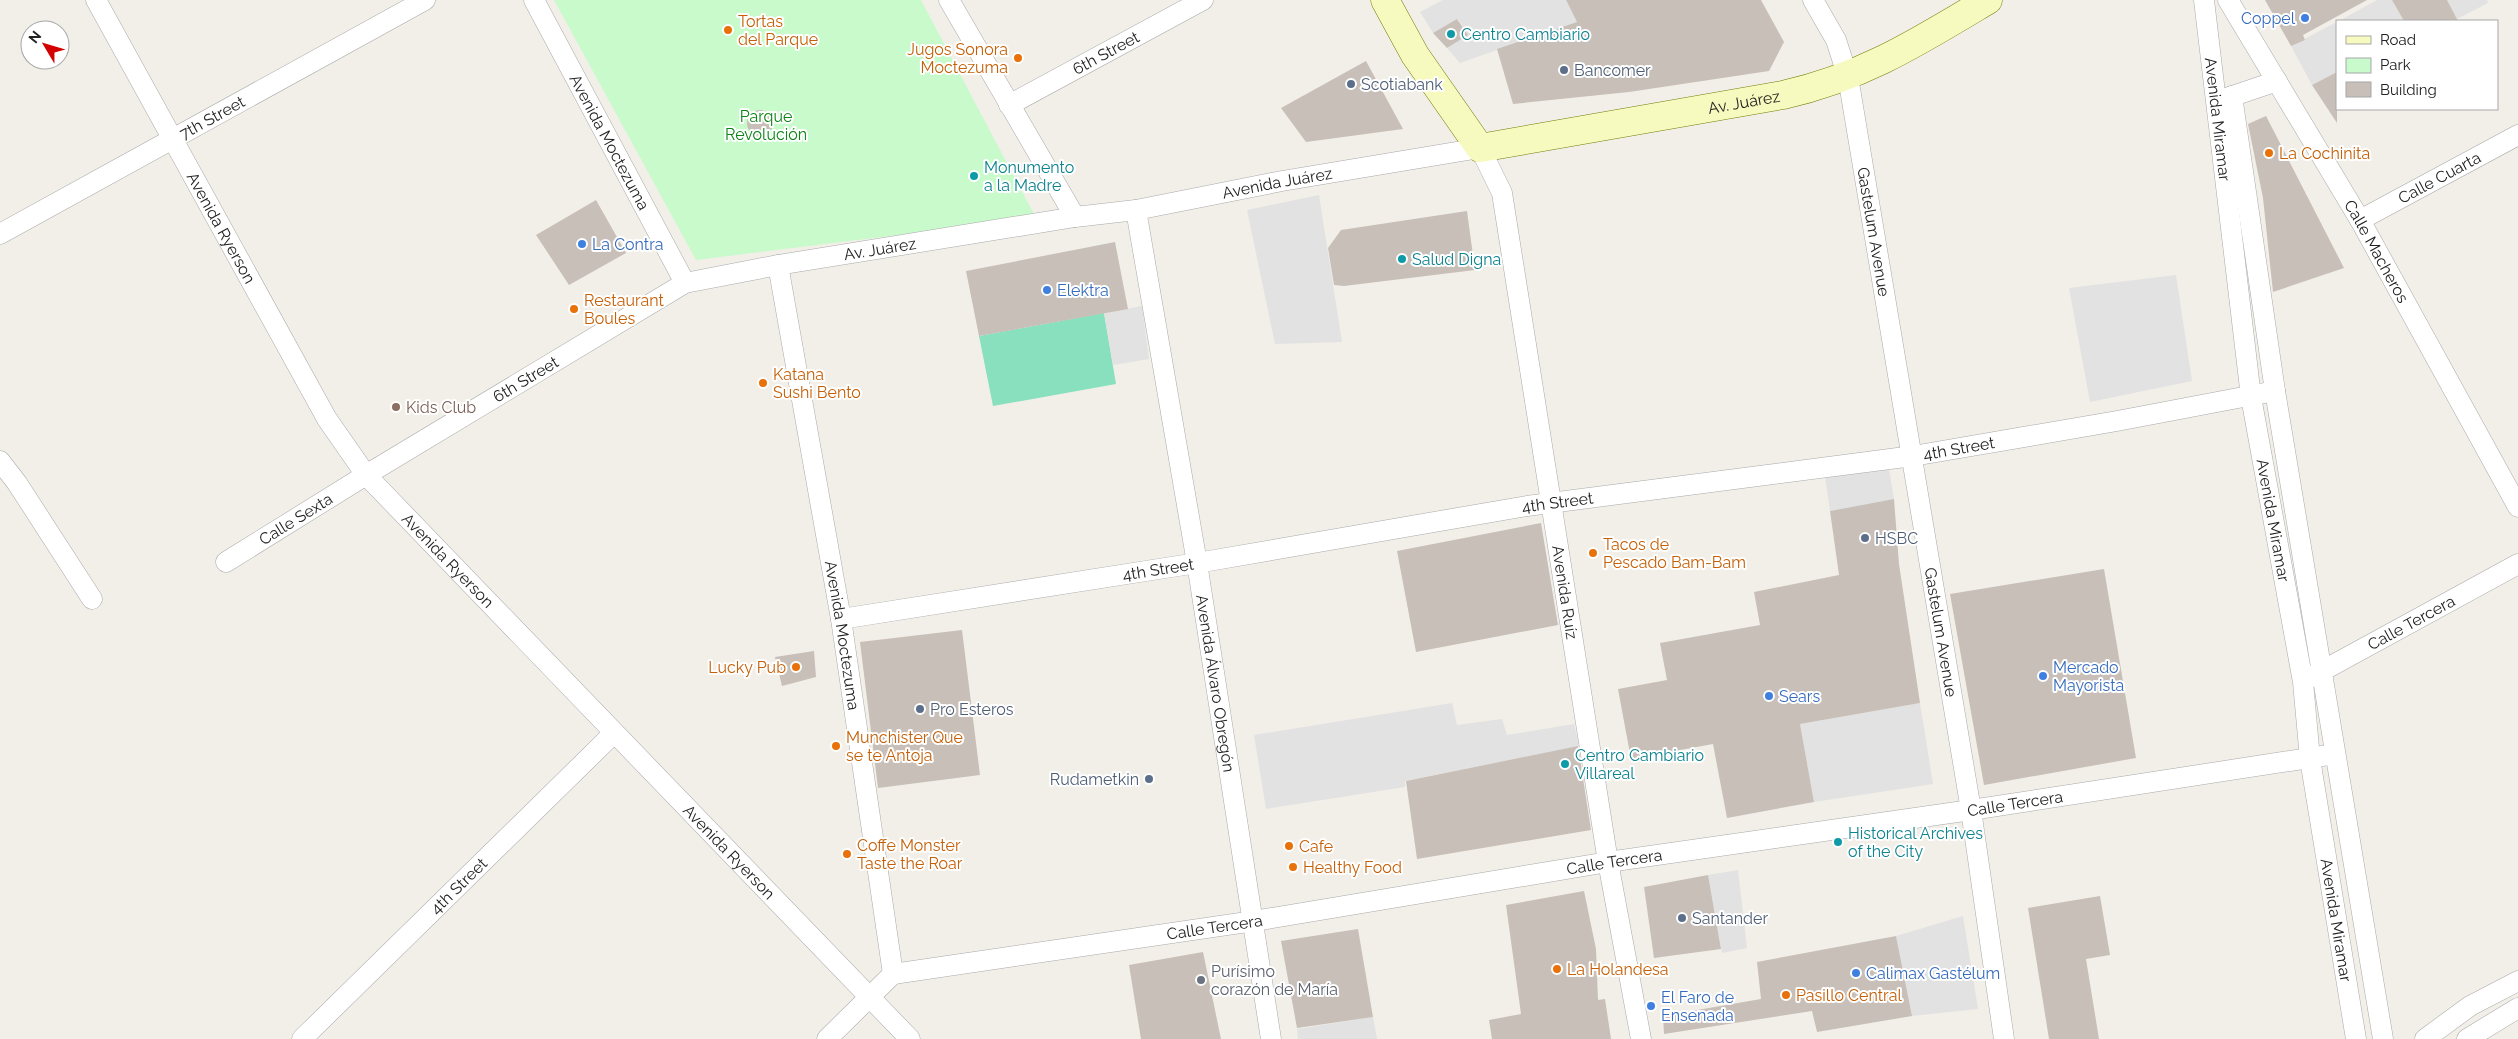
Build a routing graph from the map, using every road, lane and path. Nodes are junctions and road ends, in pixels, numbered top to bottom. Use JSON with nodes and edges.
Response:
{"nodes":[{"id":1,"x":96,"y":0,"type":"edge"},
{"id":2,"x":425,"y":0,"type":"edge"},
{"id":3,"x":534,"y":0,"type":"edge"},
{"id":4,"x":949,"y":0,"type":"edge"},
{"id":5,"x":1204,"y":0,"type":"edge"},
{"id":6,"x":1384,"y":0,"type":"edge"},
{"id":7,"x":1813,"y":0,"type":"edge"},
{"id":8,"x":1988,"y":0,"type":"edge"},
{"id":9,"x":2204,"y":0,"type":"edge"},
{"id":10,"x":2228,"y":0,"type":"edge"},
{"id":11,"x":1848,"y":76,"type":"junction"},
{"id":12,"x":2276,"y":80,"type":"junction"},
{"id":13,"x":2223,"y":99,"type":"junction"},
{"id":14,"x":1009,"y":105,"type":"junction"},
{"id":15,"x":2518,"y":136,"type":"edge"},
{"id":16,"x":172,"y":141,"type":"junction"},
{"id":17,"x":1480,"y":148,"type":"junction"},
{"id":18,"x":1136,"y":210,"type":"junction"},
{"id":19,"x":1075,"y":217,"type":"junction"},
{"id":20,"x":2360,"y":220,"type":"junction"},
{"id":21,"x":0,"y":234,"type":"edge"},
{"id":22,"x":778,"y":266,"type":"junction"},
{"id":23,"x":685,"y":283,"type":"junction"},
{"id":24,"x":2275,"y":391,"type":"junction"},
{"id":25,"x":2251,"y":397,"type":"junction"},
{"id":26,"x":1913,"y":456,"type":"junction"},
{"id":27,"x":0,"y":461,"type":"edge"},
{"id":28,"x":366,"y":475,"type":"junction"},
{"id":29,"x":1550,"y":503,"type":"junction"},
{"id":30,"x":2518,"y":508,"type":"edge"},
{"id":31,"x":226,"y":562,"type":"dead end"},
{"id":32,"x":1197,"y":563,"type":"junction"},
{"id":33,"x":2518,"y":564,"type":"edge"},
{"id":34,"x":92,"y":599,"type":"dead end"},
{"id":35,"x":841,"y":619,"type":"junction"},
{"id":36,"x":2322,"y":671,"type":"junction"},
{"id":37,"x":2303,"y":682,"type":"junction"},
{"id":38,"x":614,"y":733,"type":"junction"},
{"id":39,"x":2336,"y":754,"type":"junction"},
{"id":40,"x":2310,"y":759,"type":"junction"},
{"id":41,"x":1971,"y":810,"type":"junction"},
{"id":42,"x":1608,"y":862,"type":"junction"},
{"id":43,"x":1254,"y":921,"type":"junction"},
{"id":44,"x":893,"y":974,"type":"junction"},
{"id":45,"x":2518,"y":981,"type":"edge"},
{"id":46,"x":870,"y":998,"type":"junction"},
{"id":47,"x":2518,"y":1008,"type":"edge"},
{"id":48,"x":302,"y":1039,"type":"edge"},
{"id":49,"x":827,"y":1039,"type":"edge"},
{"id":50,"x":910,"y":1039,"type":"edge"},
{"id":51,"x":1272,"y":1039,"type":"edge"},
{"id":52,"x":1641,"y":1039,"type":"edge"},
{"id":53,"x":2004,"y":1039,"type":"edge"},
{"id":54,"x":2356,"y":1039,"type":"edge"},
{"id":55,"x":2383,"y":1039,"type":"edge"},
{"id":56,"x":2425,"y":1039,"type":"edge"},
{"id":57,"x":2467,"y":1039,"type":"edge"}],
"edges":[{"from":1,"to":16,"type":"street","name":"Avenida Ryerson"},
{"from":2,"to":16,"type":"street","name":"7th Street"},
{"from":3,"to":23,"type":"street","name":"Avenida Moctezuma"},
{"from":4,"to":14,"type":"street"},
{"from":5,"to":14,"type":"street","name":"6th Street"},
{"from":6,"to":17,"type":"street"},
{"from":7,"to":11,"type":"street","name":"Gastelum Avenue"},
{"from":8,"to":11,"type":"street","name":"Av. Juárez"},
{"from":9,"to":13,"type":"street","name":"Avenida Miramar"},
{"from":10,"to":12,"type":"street","name":"Calle Macheros"},
{"from":11,"to":17,"type":"street","name":"Av. Juárez"},
{"from":11,"to":26,"type":"street","name":"Gastelum Avenue"},
{"from":12,"to":13,"type":"street"},
{"from":12,"to":20,"type":"street","name":"Calle Macheros"},
{"from":13,"to":24,"type":"street","name":"Avenida Miramar"},
{"from":13,"to":25,"type":"street","name":"Avenida Miramar"},
{"from":14,"to":19,"type":"street"},
{"from":15,"to":20,"type":"street","name":"Calle Cuarta"},
{"from":16,"to":21,"type":"street","name":"7th Street"},
{"from":16,"to":28,"type":"street","name":"Avenida Ryerson"},
{"from":17,"to":18,"type":"street","name":"Avenida Juárez"},
{"from":17,"to":29,"type":"street","name":"Avenida Ruíz"},
{"from":18,"to":19,"type":"street","name":"Avenida Juárez"},
{"from":18,"to":32,"type":"street","name":"Avenida Álvaro Obregón"},
{"from":19,"to":22,"type":"street","name":"Av. Juárez"},
{"from":20,"to":30,"type":"street","name":"Calle Macheros"},
{"from":22,"to":23,"type":"street","name":"Av. Juárez"},
{"from":22,"to":35,"type":"street","name":"Avenida Moctezuma"},
{"from":23,"to":28,"type":"street","name":"6th Street"},
{"from":24,"to":25,"type":"street","name":"4th Street"},
{"from":24,"to":36,"type":"street","name":"Avenida Miramar"},
{"from":25,"to":26,"type":"street","name":"4th Street"},
{"from":25,"to":37,"type":"street","name":"Avenida Miramar"},
{"from":26,"to":29,"type":"street","name":"4th Street"},
{"from":26,"to":41,"type":"street","name":"Gastelum Avenue"},
{"from":27,"to":34,"type":"street"},
{"from":28,"to":31,"type":"street","name":"Calle Sexta"},
{"from":28,"to":38,"type":"street","name":"Avenida Ryerson"},
{"from":29,"to":32,"type":"street","name":"4th Street"},
{"from":29,"to":42,"type":"street","name":"Avenida Ruíz"},
{"from":32,"to":35,"type":"street","name":"4th Street"},
{"from":32,"to":43,"type":"street","name":"Avenida Álvaro Obregón"},
{"from":33,"to":36,"type":"street","name":"Calle Tercera"},
{"from":35,"to":44,"type":"street","name":"Avenida Moctezuma"},
{"from":36,"to":37,"type":"street","name":"Calle Tercera"},
{"from":36,"to":39,"type":"street","name":"Avenida Miramar"},
{"from":37,"to":40,"type":"street","name":"Avenida Miramar"},
{"from":38,"to":46,"type":"street","name":"Avenida Ryerson"},
{"from":38,"to":48,"type":"street","name":"4th Street"},
{"from":39,"to":40,"type":"street","name":"Calle Tercera"},
{"from":39,"to":55,"type":"street","name":"Avenida Miramar"},
{"from":40,"to":41,"type":"street","name":"Calle Tercera"},
{"from":40,"to":54,"type":"street","name":"Avenida Miramar"},
{"from":41,"to":42,"type":"street","name":"Calle Tercera"},
{"from":41,"to":53,"type":"street","name":"Gastelum Avenue"},
{"from":42,"to":43,"type":"street","name":"Calle Tercera"},
{"from":42,"to":52,"type":"street","name":"Avenida Ruíz"},
{"from":43,"to":44,"type":"street","name":"Calle Tercera"},
{"from":43,"to":51,"type":"street","name":"Avenida Álvaro Obregón"},
{"from":44,"to":46,"type":"street"},
{"from":45,"to":56,"type":"street"},
{"from":46,"to":49,"type":"street"},
{"from":46,"to":50,"type":"street","name":"Avenida Ryerson"},
{"from":47,"to":57,"type":"street"}]}
